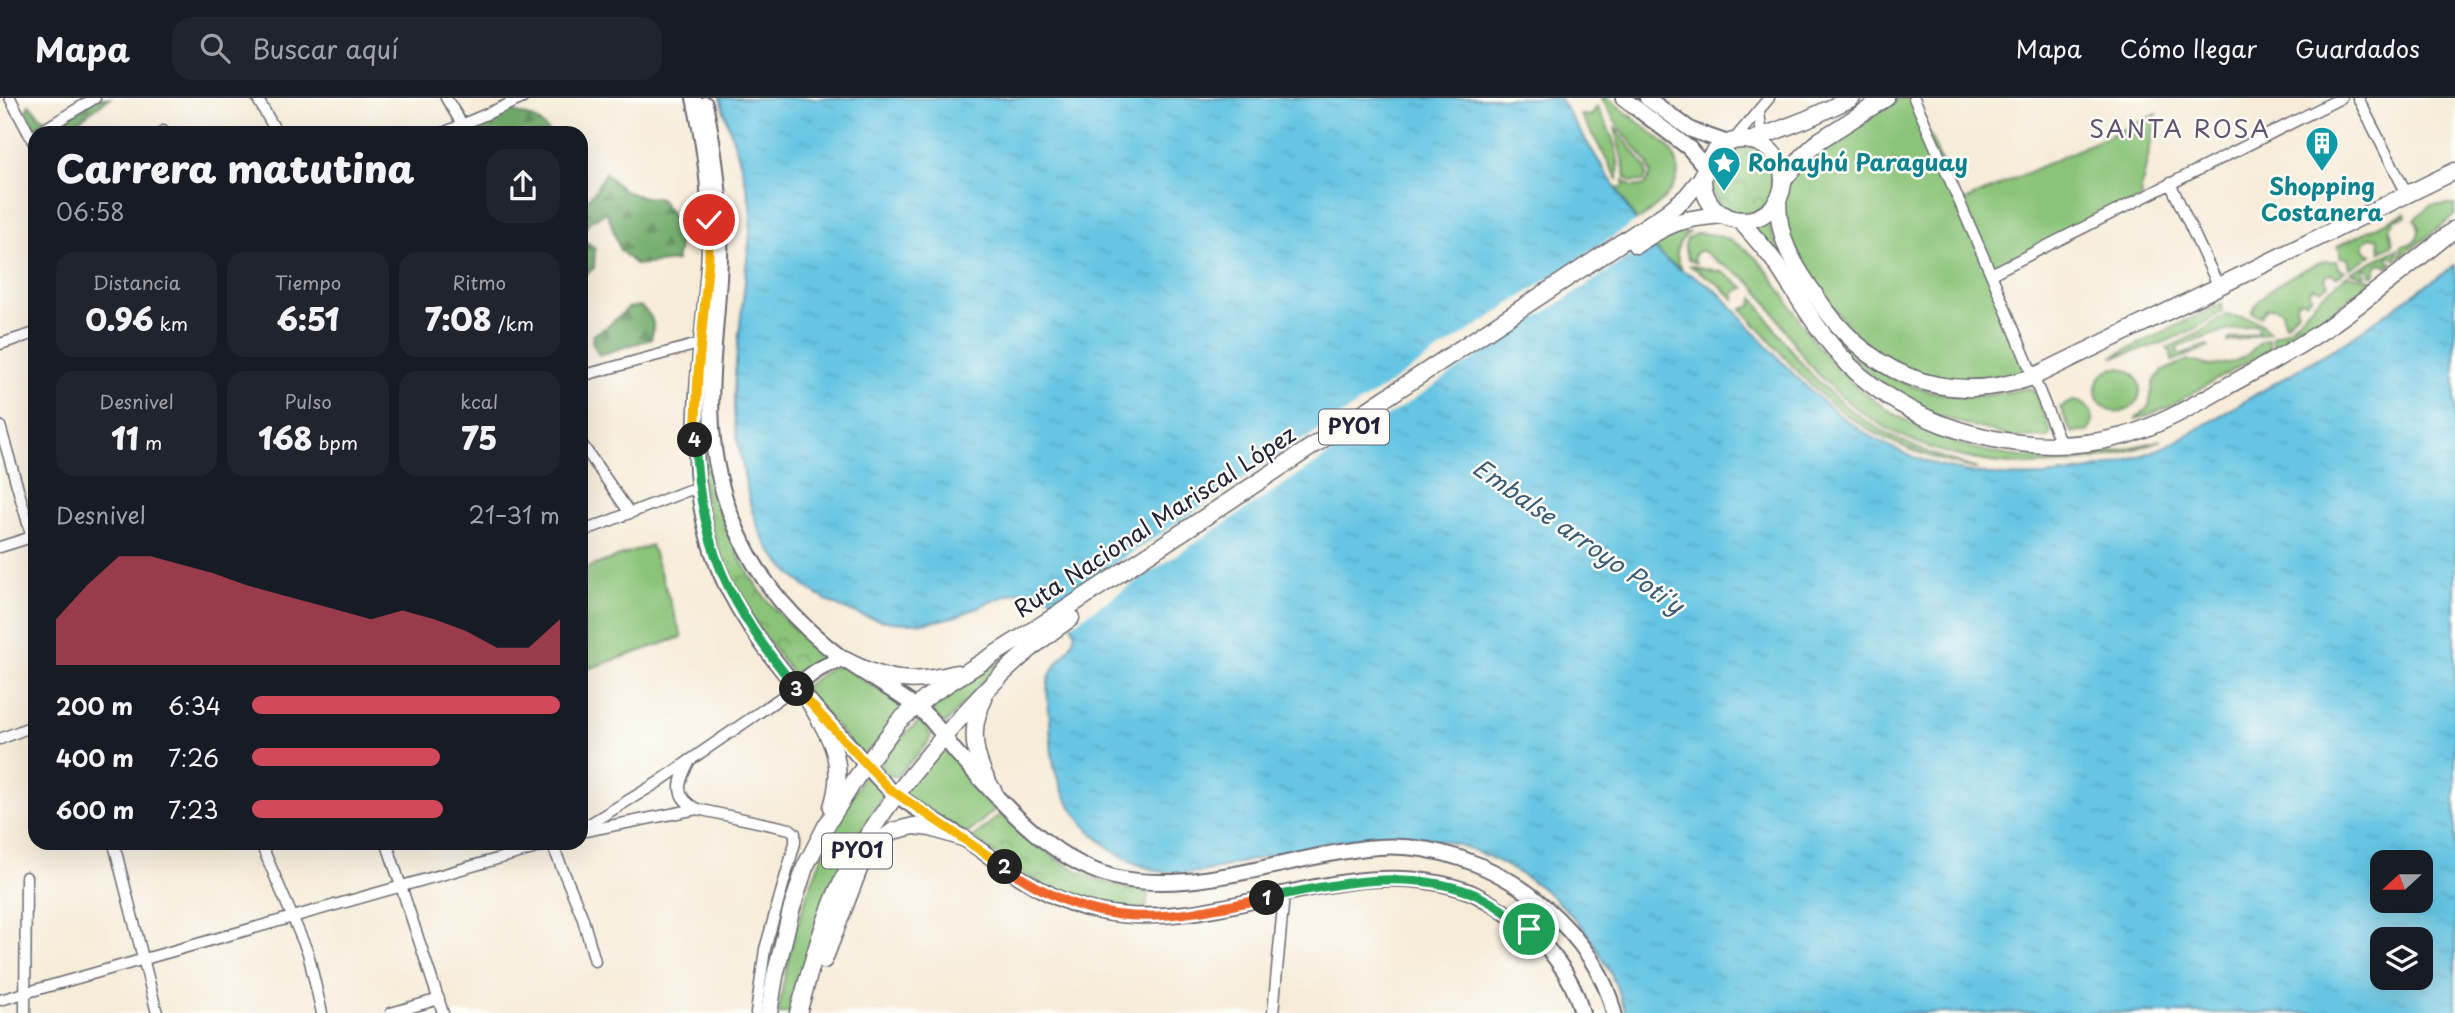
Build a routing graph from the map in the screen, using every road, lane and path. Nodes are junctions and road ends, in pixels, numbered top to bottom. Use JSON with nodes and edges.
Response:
{"nodes":[{"id":1,"x":10,"y":98,"type":"edge"},
{"id":2,"x":94,"y":98,"type":"edge"},
{"id":3,"x":257,"y":98,"type":"edge"},
{"id":4,"x":446,"y":98,"type":"edge"},
{"id":5,"x":523,"y":98,"type":"edge"},
{"id":6,"x":694,"y":98,"type":"edge"},
{"id":7,"x":704,"y":98,"type":"edge"},
{"id":8,"x":1623,"y":98,"type":"edge"},
{"id":9,"x":1647,"y":98,"type":"edge"},
{"id":10,"x":1769,"y":98,"type":"edge"},
{"id":11,"x":1852,"y":98,"type":"edge"},
{"id":12,"x":1886,"y":98,"type":"edge"},
{"id":13,"x":1914,"y":98,"type":"edge"},
{"id":14,"x":2341,"y":98,"type":"edge"},
{"id":15,"x":2358,"y":98,"type":"edge"},
{"id":16,"x":1759,"y":111,"type":"junction"},
{"id":17,"x":53,"y":126,"type":"edge"},
{"id":18,"x":273,"y":126,"type":"edge"},
{"id":19,"x":462,"y":126,"type":"edge"},
{"id":20,"x":467,"y":126,"type":"edge"},
{"id":21,"x":28,"y":127,"type":"edge"},
{"id":22,"x":1730,"y":142,"type":"junction"},
{"id":23,"x":1761,"y":142,"type":"junction"},
{"id":24,"x":2455,"y":171,"type":"edge"},
{"id":25,"x":1704,"y":172,"type":"junction"},
{"id":26,"x":1783,"y":181,"type":"junction"},
{"id":27,"x":2170,"y":183,"type":"junction"},
{"id":28,"x":2407,"y":194,"type":"junction"},
{"id":29,"x":1779,"y":199,"type":"junction"},
{"id":30,"x":1732,"y":218,"type":"junction"},
{"id":31,"x":1651,"y":229,"type":"junction"},
{"id":32,"x":2455,"y":229,"type":"edge"},
{"id":33,"x":1991,"y":274,"type":"junction"},
{"id":34,"x":2219,"y":287,"type":"junction"},
{"id":35,"x":28,"y":335,"type":"edge"},
{"id":36,"x":702,"y":343,"type":"junction"},
{"id":37,"x":0,"y":344,"type":"edge"},
{"id":38,"x":588,"y":374,"type":"edge"},
{"id":39,"x":2034,"y":377,"type":"junction"},
{"id":40,"x":0,"y":426,"type":"edge"},
{"id":41,"x":2061,"y":444,"type":"junction"},
{"id":42,"x":588,"y":453,"type":"edge"},
{"id":43,"x":698,"y":491,"type":"junction"},
{"id":44,"x":628,"y":512,"type":"junction"},
{"id":45,"x":28,"y":520,"type":"edge"},
{"id":46,"x":588,"y":528,"type":"edge"},
{"id":47,"x":28,"y":541,"type":"edge"},
{"id":48,"x":0,"y":547,"type":"edge"},
{"id":49,"x":1054,"y":623,"type":"junction"},
{"id":50,"x":845,"y":660,"type":"junction"},
{"id":51,"x":971,"y":669,"type":"junction"},
{"id":52,"x":999,"y":676,"type":"junction"},
{"id":53,"x":796,"y":687,"type":"junction"},
{"id":54,"x":810,"y":702,"type":"junction"},
{"id":55,"x":915,"y":707,"type":"junction"},
{"id":56,"x":28,"y":728,"type":"edge"},
{"id":57,"x":944,"y":737,"type":"junction"},
{"id":58,"x":0,"y":739,"type":"edge"},
{"id":59,"x":691,"y":760,"type":"junction"},
{"id":60,"x":866,"y":764,"type":"junction"},
{"id":61,"x":993,"y":792,"type":"junction"},
{"id":62,"x":896,"y":794,"type":"junction"},
{"id":63,"x":697,"y":809,"type":"junction"},
{"id":64,"x":588,"y":826,"type":"edge"},
{"id":65,"x":827,"y":826,"type":"junction"},
{"id":66,"x":588,"y":829,"type":"edge"},
{"id":67,"x":966,"y":839,"type":"junction"},
{"id":68,"x":116,"y":850,"type":"edge"},
{"id":69,"x":264,"y":850,"type":"edge"},
{"id":70,"x":389,"y":850,"type":"edge"},
{"id":71,"x":530,"y":850,"type":"edge"},
{"id":72,"x":554,"y":850,"type":"edge"},
{"id":73,"x":26,"y":877,"type":"dead end"},
{"id":74,"x":401,"y":887,"type":"junction"},
{"id":75,"x":1284,"y":895,"type":"junction"},
{"id":76,"x":292,"y":917,"type":"junction"},
{"id":77,"x":144,"y":960,"type":"junction"},
{"id":78,"x":594,"y":961,"type":"dead end"},
{"id":79,"x":807,"y":984,"type":"junction"},
{"id":80,"x":26,"y":992,"type":"junction"},
{"id":81,"x":439,"y":999,"type":"junction"},
{"id":82,"x":0,"y":1000,"type":"edge"},
{"id":83,"x":25,"y":1013,"type":"edge"},
{"id":84,"x":157,"y":1013,"type":"edge"},
{"id":85,"x":322,"y":1013,"type":"edge"},
{"id":86,"x":391,"y":1013,"type":"edge"},
{"id":87,"x":443,"y":1013,"type":"edge"},
{"id":88,"x":755,"y":1013,"type":"edge"},
{"id":89,"x":769,"y":1013,"type":"edge"},
{"id":90,"x":799,"y":1013,"type":"edge"},
{"id":91,"x":1273,"y":1013,"type":"edge"},
{"id":92,"x":1582,"y":1013,"type":"edge"},
{"id":93,"x":1614,"y":1013,"type":"edge"}],
"edges":[{"from":1,"to":21,"type":"street"},
{"from":2,"to":17,"type":"street"},
{"from":3,"to":18,"type":"street"},
{"from":4,"to":19,"type":"street"},
{"from":5,"to":20,"type":"street"},
{"from":6,"to":36,"type":"main road"},
{"from":7,"to":50,"type":"main road"},
{"from":8,"to":25,"type":"main road"},
{"from":9,"to":22,"type":"main road"},
{"from":10,"to":16,"type":"street"},
{"from":11,"to":23,"type":"main road"},
{"from":12,"to":26,"type":"main road"},
{"from":13,"to":33,"type":"street"},
{"from":14,"to":27,"type":"street"},
{"from":15,"to":28,"type":"street"},
{"from":16,"to":22,"type":"street"},
{"from":16,"to":23,"type":"street"},
{"from":22,"to":23,"type":"main road"},
{"from":22,"to":25,"type":"main road","name":"Ruta Nacional Mariscal López","number":"PY01"},
{"from":23,"to":26,"type":"main road"},
{"from":24,"to":28,"type":"main road"},
{"from":25,"to":30,"type":"main road"},
{"from":25,"to":31,"type":"main road","name":"Ruta Nacional Mariscal López","number":"PY01"},
{"from":26,"to":29,"type":"main road"},
{"from":27,"to":33,"type":"street"},
{"from":27,"to":34,"type":"street"},
{"from":28,"to":34,"type":"main road"},
{"from":29,"to":30,"type":"main road","name":"Ruta Nacional Mariscal López","number":"PY01"},
{"from":29,"to":39,"type":"main road"},
{"from":30,"to":31,"type":"main road","name":"Ruta Nacional Mariscal López","number":"PY01"},
{"from":30,"to":41,"type":"main road"},
{"from":31,"to":49,"type":"main road","name":"Ruta Nacional Mariscal López","number":"PY01"},
{"from":32,"to":41,"type":"main road"},
{"from":33,"to":39,"type":"street"},
{"from":34,"to":39,"type":"main road"},
{"from":35,"to":37,"type":"street"},
{"from":36,"to":38,"type":"street"},
{"from":36,"to":43,"type":"main road"},
{"from":39,"to":41,"type":"street"},
{"from":40,"to":45,"type":"street"},
{"from":42,"to":44,"type":"street"},
{"from":43,"to":44,"type":"street"},
{"from":43,"to":53,"type":"main road"},
{"from":44,"to":46,"type":"street"},
{"from":47,"to":48,"type":"street"},
{"from":49,"to":51,"type":"main road","name":"Ruta Nacional Mariscal López","number":"PY01"},
{"from":49,"to":52,"type":"main road","name":"Ruta Nacional Mariscal López","number":"PY01"},
{"from":50,"to":51,"type":"main road"},
{"from":50,"to":53,"type":"main road"},
{"from":50,"to":55,"type":"main road"},
{"from":51,"to":55,"type":"main road","name":"Ruta Nacional Mariscal López","number":"PY01"},
{"from":52,"to":57,"type":"main road","name":"Ruta Nacional Mariscal López","number":"PY01"},
{"from":52,"to":61,"type":"main road"},
{"from":53,"to":54,"type":"main road"},
{"from":53,"to":59,"type":"street"},
{"from":54,"to":60,"type":"main road"},
{"from":54,"to":65,"type":"main road"},
{"from":55,"to":57,"type":"main road"},
{"from":55,"to":60,"type":"main road","name":"Ruta Nacional Mariscal López","number":"PY01"},
{"from":56,"to":58,"type":"street"},
{"from":57,"to":61,"type":"main road"},
{"from":57,"to":62,"type":"main road","name":"Ruta Nacional Mariscal López","number":"PY01"},
{"from":59,"to":63,"type":"street"},
{"from":59,"to":64,"type":"street"},
{"from":60,"to":62,"type":"main road"},
{"from":60,"to":65,"type":"main road","name":"Ruta Nacional Mariscal López","number":"PY01"},
{"from":61,"to":93,"type":"main road"},
{"from":62,"to":67,"type":"main road"},
{"from":62,"to":79,"type":"main road","name":"Ruta Nacional Mariscal López","number":"PY01"},
{"from":63,"to":66,"type":"street"},
{"from":63,"to":88,"type":"street"},
{"from":65,"to":89,"type":"main road","name":"Ruta Nacional Mariscal López","number":"PY01"},
{"from":67,"to":75,"type":"main road"},
{"from":67,"to":79,"type":"main road"},
{"from":68,"to":77,"type":"street"},
{"from":69,"to":76,"type":"street"},
{"from":70,"to":74,"type":"street"},
{"from":71,"to":74,"type":"street"},
{"from":72,"to":78,"type":"street"},
{"from":73,"to":80,"type":"street"},
{"from":74,"to":76,"type":"street"},
{"from":74,"to":81,"type":"street"},
{"from":75,"to":91,"type":"street"},
{"from":75,"to":92,"type":"main road"},
{"from":76,"to":77,"type":"street"},
{"from":76,"to":85,"type":"street"},
{"from":77,"to":80,"type":"street"},
{"from":77,"to":84,"type":"street"},
{"from":79,"to":90,"type":"main road","name":"Ruta Nacional Mariscal López","number":"PY01"},
{"from":80,"to":82,"type":"street"},
{"from":80,"to":83,"type":"street"},
{"from":81,"to":86,"type":"street"},
{"from":81,"to":87,"type":"street"}]}
